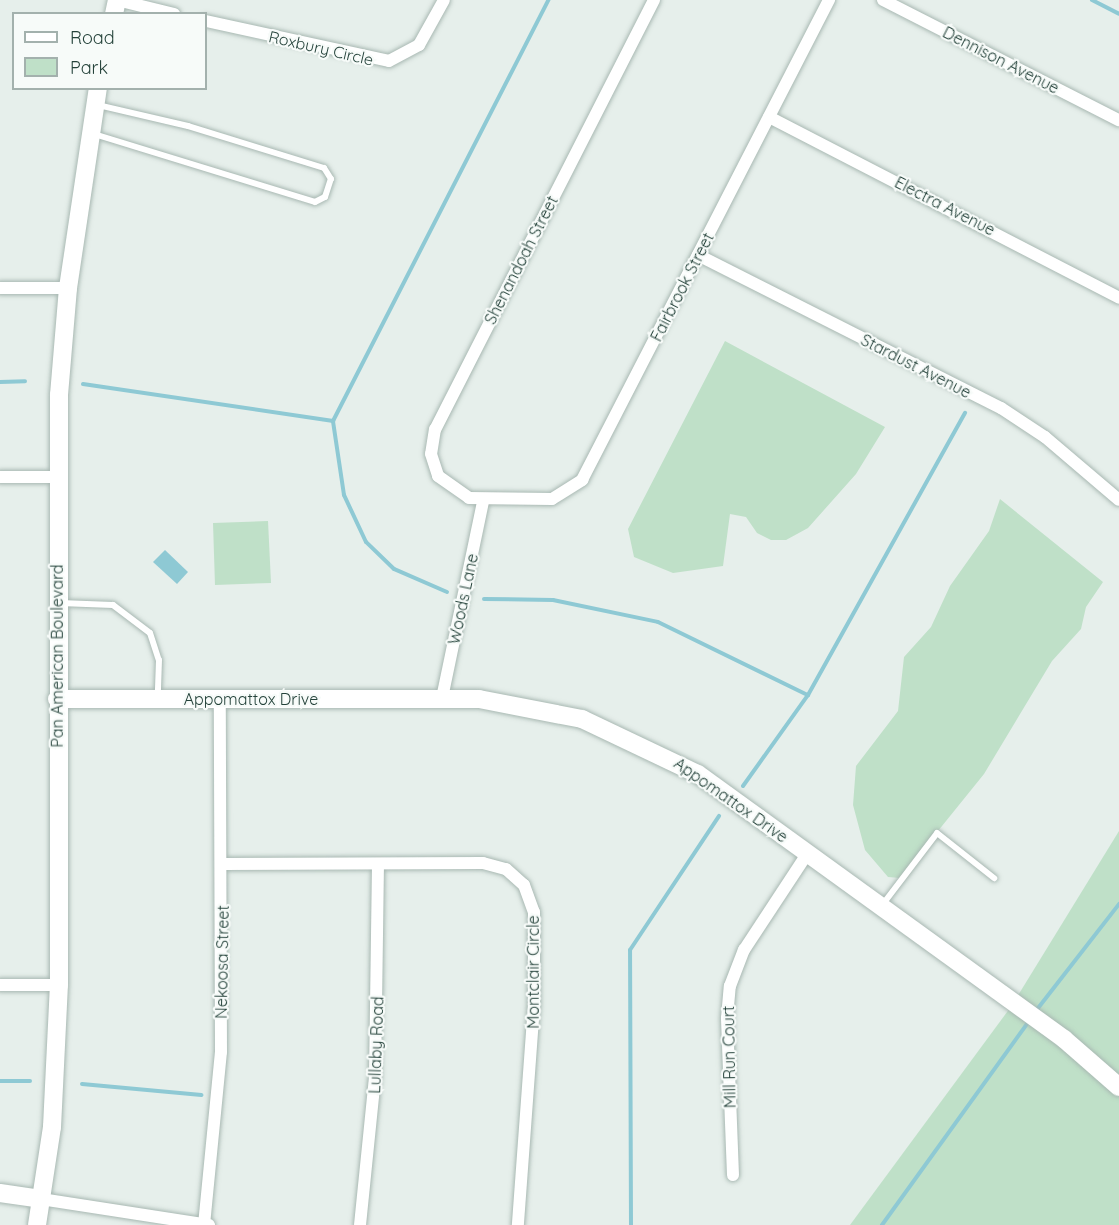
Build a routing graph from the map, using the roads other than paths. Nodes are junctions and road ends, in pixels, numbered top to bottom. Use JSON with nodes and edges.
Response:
{"nodes":[{"id":1,"x":117,"y":0,"type":"edge"},
{"id":2,"x":444,"y":0,"type":"edge"},
{"id":3,"x":654,"y":0,"type":"edge"},
{"id":4,"x":829,"y":0,"type":"edge"},
{"id":5,"x":883,"y":0,"type":"edge"},
{"id":6,"x":166,"y":12,"type":"edge"},
{"id":7,"x":207,"y":21,"type":"edge"},
{"id":8,"x":97,"y":96,"type":"edge"},
{"id":9,"x":769,"y":117,"type":"junction"},
{"id":10,"x":1119,"y":120,"type":"edge"},
{"id":11,"x":91,"y":133,"type":"junction"},
{"id":12,"x":698,"y":255,"type":"junction"},
{"id":13,"x":0,"y":288,"type":"edge"},
{"id":14,"x":68,"y":288,"type":"junction"},
{"id":15,"x":1119,"y":298,"type":"edge"},
{"id":16,"x":0,"y":477,"type":"edge"},
{"id":17,"x":57,"y":477,"type":"junction"},
{"id":18,"x":1119,"y":500,"type":"edge"},
{"id":19,"x":483,"y":501,"type":"junction"},
{"id":20,"x":57,"y":603,"type":"junction"},
{"id":21,"x":442,"y":698,"type":"junction"},
{"id":22,"x":57,"y":699,"type":"junction"},
{"id":23,"x":158,"y":699,"type":"junction"},
{"id":24,"x":220,"y":699,"type":"junction"},
{"id":25,"x":807,"y":854,"type":"junction"},
{"id":26,"x":223,"y":864,"type":"junction"},
{"id":27,"x":378,"y":864,"type":"junction"},
{"id":28,"x":994,"y":878,"type":"dead end"},
{"id":29,"x":881,"y":906,"type":"junction"},
{"id":30,"x":0,"y":985,"type":"edge"},
{"id":31,"x":59,"y":986,"type":"junction"},
{"id":32,"x":1119,"y":1087,"type":"edge"},
{"id":33,"x":733,"y":1175,"type":"dead end"},
{"id":34,"x":0,"y":1193,"type":"edge"},
{"id":35,"x":42,"y":1199,"type":"junction"},
{"id":36,"x":38,"y":1225,"type":"edge"},
{"id":37,"x":206,"y":1225,"type":"edge"},
{"id":38,"x":360,"y":1225,"type":"edge"},
{"id":39,"x":518,"y":1225,"type":"edge"}],
"edges":[{"from":1,"to":6,"type":"street"},
{"from":2,"to":7,"type":"street","name":"Roxbury Circle"},
{"from":3,"to":19,"type":"street","name":"Shenandoah Street"},
{"from":4,"to":9,"type":"street","name":"Fairbrook Street"},
{"from":5,"to":10,"type":"street","name":"Dennison Avenue"},
{"from":8,"to":11,"type":"street","name":"Pan American Boulevard"},
{"from":8,"to":11,"type":"lane"},
{"from":9,"to":12,"type":"street","name":"Fairbrook Street"},
{"from":9,"to":15,"type":"street","name":"Electra Avenue"},
{"from":11,"to":14,"type":"street","name":"Pan American Boulevard"},
{"from":12,"to":18,"type":"street","name":"Stardust Avenue"},
{"from":12,"to":19,"type":"street","name":"Fairbrook Street"},
{"from":13,"to":14,"type":"street"},
{"from":14,"to":17,"type":"street","name":"Pan American Boulevard"},
{"from":16,"to":17,"type":"street"},
{"from":17,"to":20,"type":"street","name":"Pan American Boulevard"},
{"from":19,"to":21,"type":"street","name":"Woods Lane"},
{"from":20,"to":22,"type":"street","name":"Pan American Boulevard"},
{"from":20,"to":23,"type":"lane"},
{"from":21,"to":24,"type":"street","name":"Appomattox Drive"},
{"from":21,"to":25,"type":"street","name":"Appomattox Drive"},
{"from":22,"to":23,"type":"street","name":"Appomattox Drive"},
{"from":22,"to":31,"type":"street","name":"Pan American Boulevard"},
{"from":23,"to":24,"type":"street","name":"Appomattox Drive"},
{"from":24,"to":26,"type":"street","name":"Nekoosa Street"},
{"from":25,"to":29,"type":"street","name":"Appomattox Drive"},
{"from":25,"to":33,"type":"street","name":"Mill Run Court"},
{"from":26,"to":27,"type":"street","name":"Montclair Circle"},
{"from":26,"to":37,"type":"street","name":"Nekoosa Street"},
{"from":27,"to":38,"type":"street","name":"Lullaby Road"},
{"from":27,"to":39,"type":"street","name":"Montclair Circle"},
{"from":28,"to":29,"type":"lane"},
{"from":29,"to":32,"type":"street","name":"Appomattox Drive"},
{"from":30,"to":31,"type":"street"},
{"from":31,"to":35,"type":"street","name":"Pan American Boulevard"},
{"from":34,"to":35,"type":"street"},
{"from":35,"to":36,"type":"street","name":"Pan American Boulevard"},
{"from":35,"to":37,"type":"street"}]}
